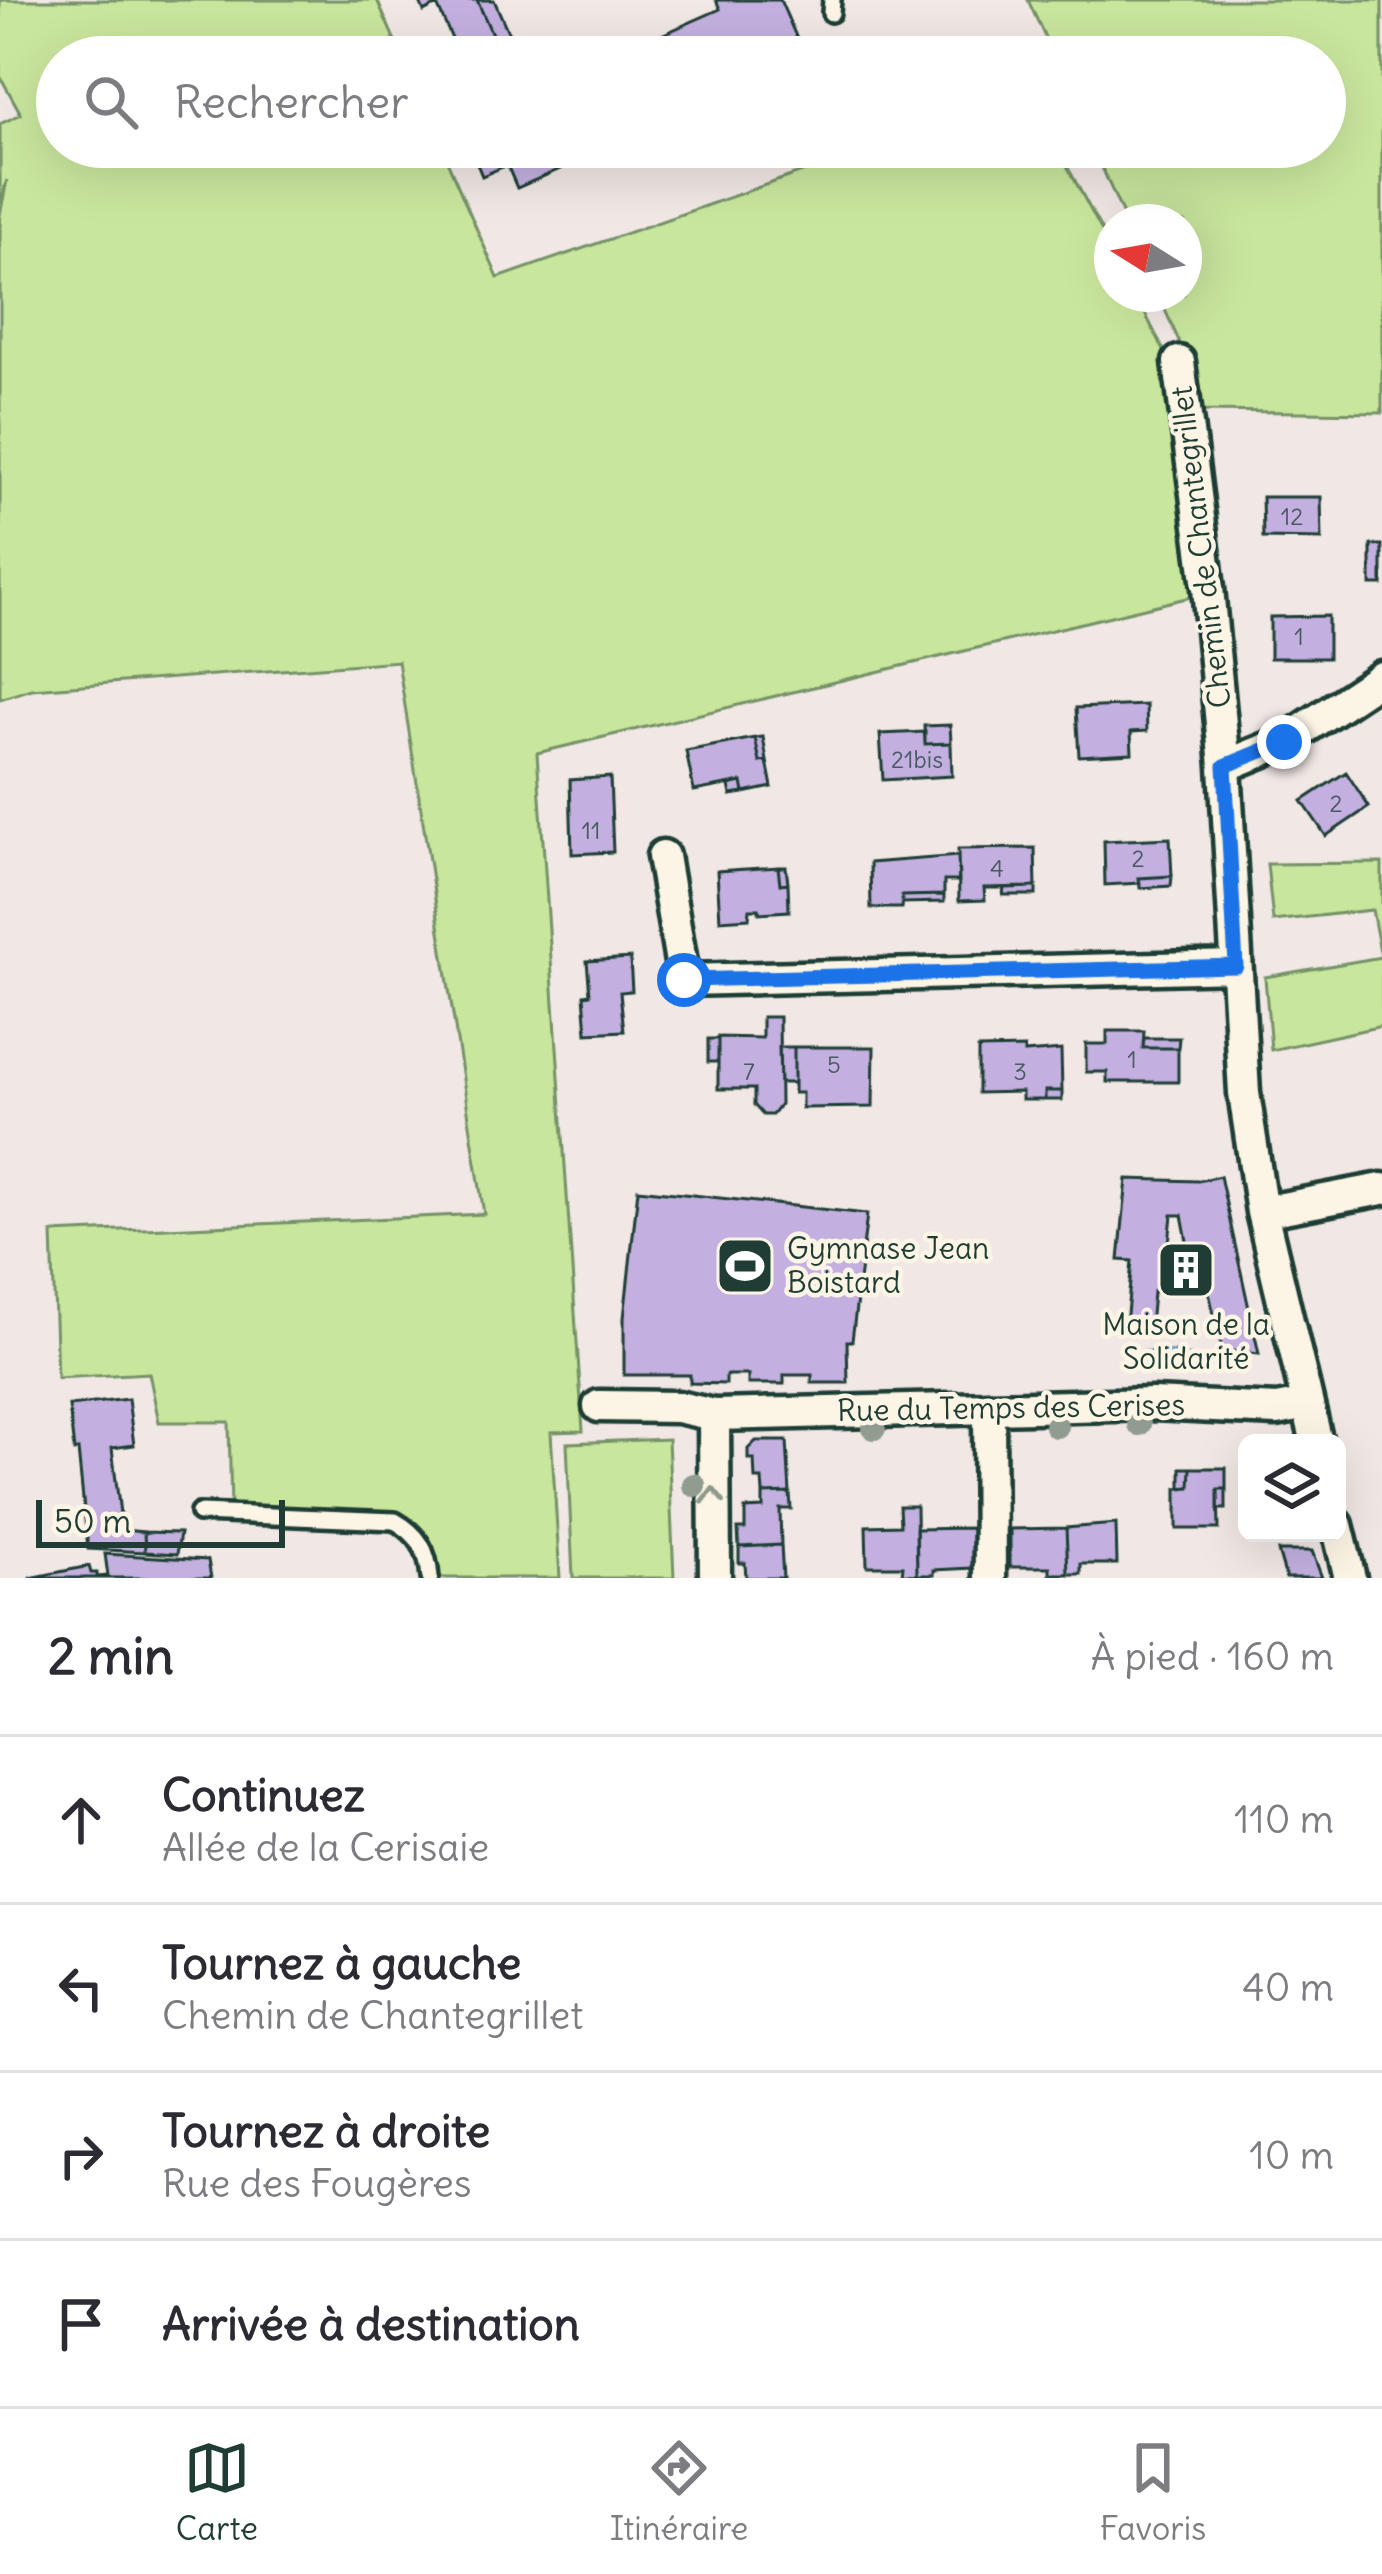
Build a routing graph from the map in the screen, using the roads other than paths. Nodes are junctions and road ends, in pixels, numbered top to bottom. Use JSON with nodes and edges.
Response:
{"nodes":[{"id":1,"x":1179,"y":362,"type":"dead end"},
{"id":2,"x":1382,"y":677,"type":"edge"},
{"id":3,"x":1225,"y":766,"type":"junction"},
{"id":4,"x":663,"y":856,"type":"dead end"},
{"id":5,"x":1236,"y":966,"type":"junction"},
{"id":6,"x":1382,"y":1189,"type":"edge"},
{"id":7,"x":1262,"y":1212,"type":"junction"},
{"id":8,"x":1307,"y":1404,"type":"junction"},
{"id":9,"x":599,"y":1406,"type":"dead end"},
{"id":10,"x":989,"y":1408,"type":"junction"},
{"id":11,"x":714,"y":1415,"type":"junction"},
{"id":12,"x":1315,"y":1434,"type":"edge"},
{"id":13,"x":199,"y":1514,"type":"dead end"},
{"id":14,"x":1341,"y":1542,"type":"edge"},
{"id":15,"x":430,"y":1578,"type":"edge"},
{"id":16,"x":715,"y":1578,"type":"edge"},
{"id":17,"x":990,"y":1578,"type":"edge"},
{"id":18,"x":1350,"y":1578,"type":"edge"}],
"edges":[{"from":1,"to":3,"type":"street","name":"Chemin de Chantegrillet"},
{"from":2,"to":3,"type":"street"},
{"from":3,"to":5,"type":"street","name":"Chemin de Chantegrillet"},
{"from":4,"to":5,"type":"street"},
{"from":5,"to":7,"type":"street","name":"Chemin de Chantegrillet"},
{"from":6,"to":7,"type":"street"},
{"from":7,"to":8,"type":"street","name":"Chemin de Chantegrillet"},
{"from":8,"to":10,"type":"street","name":"Rue du Temps des Cerises"},
{"from":8,"to":12,"type":"street","name":"Chemin de Chantegrillet"},
{"from":9,"to":11,"type":"street","name":"Rue du Temps des Cerises"},
{"from":10,"to":11,"type":"street","name":"Rue du Temps des Cerises"},
{"from":10,"to":17,"type":"street"},
{"from":16,"to":11,"type":"street","one_way":true},
{"from":13,"to":15,"type":"lane"},
{"from":14,"to":18,"type":"street"}]}
